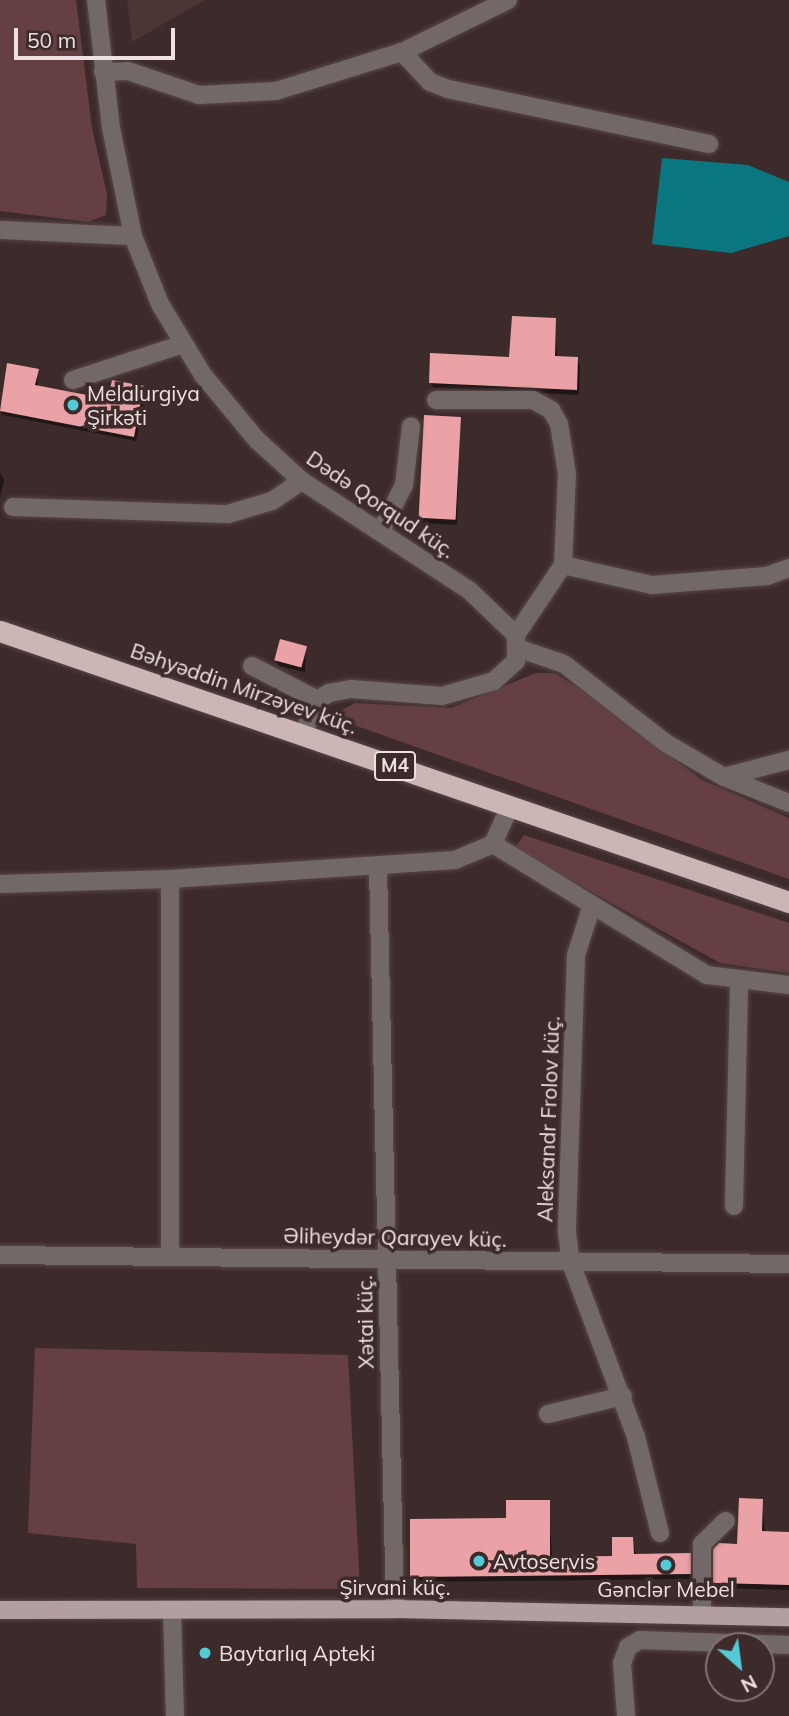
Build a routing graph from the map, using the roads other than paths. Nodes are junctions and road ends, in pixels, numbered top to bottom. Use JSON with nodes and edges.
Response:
{"nodes":[{"id":1,"x":96,"y":0,"type":"edge"},
{"id":2,"x":508,"y":0,"type":"edge"},
{"id":3,"x":402,"y":52,"type":"junction"},
{"id":4,"x":103,"y":72,"type":"junction"},
{"id":5,"x":709,"y":144,"type":"dead end"},
{"id":6,"x":0,"y":230,"type":"edge"},
{"id":7,"x":132,"y":236,"type":"junction"},
{"id":8,"x":183,"y":344,"type":"junction"},
{"id":9,"x":73,"y":380,"type":"dead end"},
{"id":10,"x":436,"y":400,"type":"dead end"},
{"id":11,"x":411,"y":426,"type":"dead end"},
{"id":12,"x":302,"y":481,"type":"junction"},
{"id":13,"x":13,"y":507,"type":"dead end"},
{"id":14,"x":380,"y":532,"type":"junction"},
{"id":15,"x":563,"y":565,"type":"junction"},
{"id":16,"x":789,"y":568,"type":"edge"},
{"id":17,"x":0,"y":631,"type":"edge"},
{"id":18,"x":518,"y":642,"type":"junction"},
{"id":19,"x":253,"y":666,"type":"dead end"},
{"id":20,"x":317,"y":701,"type":"junction"},
{"id":21,"x":303,"y":734,"type":"junction"},
{"id":22,"x":789,"y":760,"type":"edge"},
{"id":23,"x":724,"y":777,"type":"junction"},
{"id":24,"x":789,"y":803,"type":"edge"},
{"id":25,"x":510,"y":806,"type":"junction"},
{"id":26,"x":494,"y":844,"type":"junction"},
{"id":27,"x":378,"y":867,"type":"junction"},
{"id":28,"x":170,"y":879,"type":"junction"},
{"id":29,"x":0,"y":884,"type":"edge"},
{"id":30,"x":789,"y":902,"type":"edge"},
{"id":31,"x":592,"y":905,"type":"junction"},
{"id":32,"x":739,"y":979,"type":"junction"},
{"id":33,"x":789,"y":985,"type":"edge"},
{"id":34,"x":734,"y":1206,"type":"dead end"},
{"id":35,"x":0,"y":1255,"type":"edge"},
{"id":36,"x":170,"y":1255,"type":"junction"},
{"id":37,"x":387,"y":1260,"type":"junction"},
{"id":38,"x":572,"y":1263,"type":"junction"},
{"id":39,"x":789,"y":1264,"type":"edge"},
{"id":40,"x":624,"y":1396,"type":"junction"},
{"id":41,"x":548,"y":1414,"type":"dead end"},
{"id":42,"x":726,"y":1521,"type":"dead end"},
{"id":43,"x":660,"y":1534,"type":"dead end"},
{"id":44,"x":396,"y":1609,"type":"junction"},
{"id":45,"x":173,"y":1610,"type":"junction"},
{"id":46,"x":0,"y":1611,"type":"edge"},
{"id":47,"x":702,"y":1613,"type":"junction"},
{"id":48,"x":789,"y":1617,"type":"edge"},
{"id":49,"x":789,"y":1645,"type":"edge"},
{"id":50,"x":175,"y":1716,"type":"edge"},
{"id":51,"x":626,"y":1716,"type":"edge"}],
"edges":[{"from":1,"to":4,"type":"street","name":"Dədə Qorqud küç."},
{"from":2,"to":3,"type":"street"},
{"from":3,"to":4,"type":"street"},
{"from":3,"to":5,"type":"street"},
{"from":4,"to":7,"type":"street","name":"Dədə Qorqud küç."},
{"from":6,"to":7,"type":"street"},
{"from":7,"to":8,"type":"street","name":"Dədə Qorqud küç."},
{"from":8,"to":9,"type":"street"},
{"from":8,"to":12,"type":"street","name":"Dədə Qorqud küç."},
{"from":10,"to":15,"type":"street"},
{"from":11,"to":14,"type":"street"},
{"from":12,"to":13,"type":"street"},
{"from":12,"to":14,"type":"street","name":"Dədə Qorqud küç."},
{"from":14,"to":18,"type":"street","name":"Dədə Qorqud küç."},
{"from":15,"to":16,"type":"street"},
{"from":15,"to":18,"type":"street"},
{"from":17,"to":21,"type":"highway","name":"Bəhyəddin Mirzəyev küç.","number":"M4"},
{"from":18,"to":20,"type":"street"},
{"from":18,"to":23,"type":"street"},
{"from":19,"to":20,"type":"street"},
{"from":20,"to":21,"type":"street"},
{"from":21,"to":25,"type":"highway","name":"Bəhyəddin Mirzəyev küç.","number":"M4"},
{"from":22,"to":23,"type":"street"},
{"from":23,"to":24,"type":"street"},
{"from":25,"to":26,"type":"street"},
{"from":25,"to":30,"type":"highway","name":"Bəhyəddin Mirzəyev küç.","number":"M4"},
{"from":26,"to":27,"type":"street"},
{"from":26,"to":31,"type":"street"},
{"from":27,"to":28,"type":"street"},
{"from":27,"to":37,"type":"street","name":"Xətai küç."},
{"from":28,"to":29,"type":"street"},
{"from":28,"to":36,"type":"street"},
{"from":31,"to":32,"type":"street"},
{"from":31,"to":38,"type":"street","name":"Aleksandr Frolov küç."},
{"from":32,"to":33,"type":"street"},
{"from":32,"to":34,"type":"street"},
{"from":35,"to":36,"type":"street","name":"Əliheydər Qarayev küç."},
{"from":36,"to":37,"type":"street","name":"Əliheydər Qarayev küç."},
{"from":37,"to":38,"type":"street","name":"Əliheydər Qarayev küç."},
{"from":37,"to":44,"type":"street","name":"Xətai küç."},
{"from":38,"to":39,"type":"street","name":"Əliheydər Qarayev küç."},
{"from":38,"to":40,"type":"street","name":"Aleksandr Frolov küç."},
{"from":40,"to":41,"type":"street"},
{"from":40,"to":43,"type":"street","name":"Aleksandr Frolov küç."},
{"from":42,"to":47,"type":"street"},
{"from":44,"to":45,"type":"main road","name":"Şirvani küç."},
{"from":44,"to":47,"type":"main road","name":"Şirvani küç."},
{"from":45,"to":46,"type":"main road","name":"Şirvani küç."},
{"from":45,"to":50,"type":"street"},
{"from":47,"to":48,"type":"main road","name":"Şirvani küç."},
{"from":49,"to":51,"type":"street"}]}
